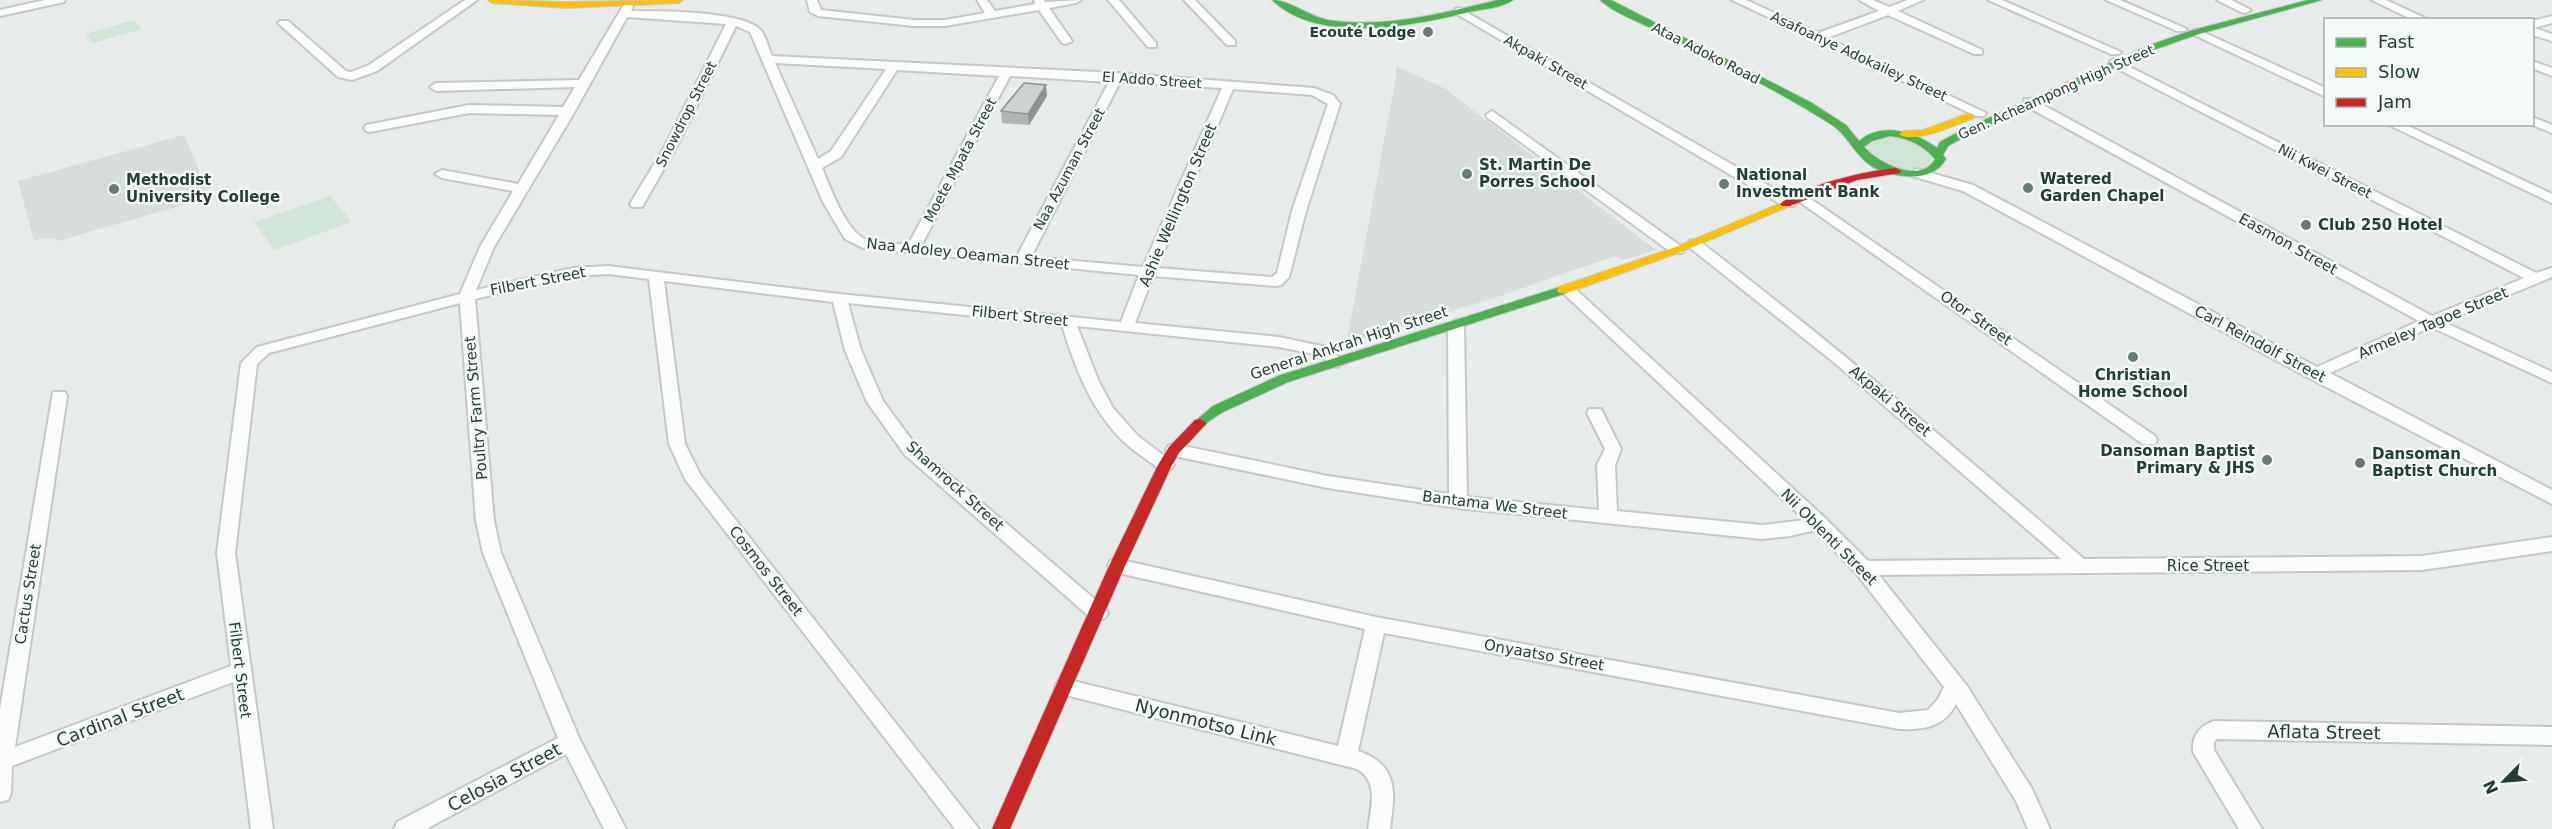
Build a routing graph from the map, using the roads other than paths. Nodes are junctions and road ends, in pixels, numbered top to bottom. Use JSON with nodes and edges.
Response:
{"nodes":[{"id":1,"x":60,"y":0,"type":"edge"},
{"id":2,"x":472,"y":0,"type":"edge"},
{"id":3,"x":492,"y":0,"type":"edge"},
{"id":4,"x":679,"y":0,"type":"edge"},
{"id":5,"x":812,"y":0,"type":"edge"},
{"id":6,"x":982,"y":0,"type":"edge"},
{"id":7,"x":1076,"y":0,"type":"edge"},
{"id":8,"x":1113,"y":0,"type":"edge"},
{"id":9,"x":1189,"y":0,"type":"edge"},
{"id":10,"x":1276,"y":0,"type":"edge"},
{"id":11,"x":1509,"y":0,"type":"edge"},
{"id":12,"x":1604,"y":0,"type":"edge"},
{"id":13,"x":1737,"y":0,"type":"edge"},
{"id":14,"x":1864,"y":0,"type":"edge"},
{"id":15,"x":1918,"y":0,"type":"edge"},
{"id":16,"x":1993,"y":0,"type":"edge"},
{"id":17,"x":2111,"y":0,"type":"edge"},
{"id":18,"x":2222,"y":0,"type":"edge"},
{"id":19,"x":2283,"y":0,"type":"edge"},
{"id":20,"x":2318,"y":0,"type":"edge"},
{"id":21,"x":2377,"y":0,"type":"edge"},
{"id":22,"x":569,"y":2,"type":"edge"},
{"id":23,"x":1041,"y":3,"type":"edge"},
{"id":24,"x":626,"y":9,"type":"junction"},
{"id":25,"x":1888,"y":10,"type":"junction"},
{"id":26,"x":2245,"y":10,"type":"junction"},
{"id":27,"x":1459,"y":11,"type":"junction"},
{"id":28,"x":0,"y":13,"type":"edge"},
{"id":29,"x":993,"y":16,"type":"junction"},
{"id":30,"x":2419,"y":18,"type":"edge"},
{"id":31,"x":2552,"y":19,"type":"edge"},
{"id":32,"x":732,"y":22,"type":"junction"},
{"id":33,"x":284,"y":23,"type":"dead end"},
{"id":34,"x":2534,"y":24,"type":"edge"},
{"id":35,"x":2181,"y":29,"type":"junction"},
{"id":36,"x":2196,"y":32,"type":"junction"},
{"id":37,"x":2534,"y":33,"type":"edge"},
{"id":38,"x":1818,"y":37,"type":"junction"},
{"id":39,"x":2552,"y":38,"type":"edge"},
{"id":40,"x":1066,"y":41,"type":"dead end"},
{"id":41,"x":1231,"y":43,"type":"dead end"},
{"id":42,"x":1152,"y":45,"type":"dead end"},
{"id":43,"x":1978,"y":52,"type":"dead end"},
{"id":44,"x":768,"y":58,"type":"junction"},
{"id":45,"x":2115,"y":58,"type":"junction"},
{"id":46,"x":2534,"y":65,"type":"edge"},
{"id":47,"x":894,"y":66,"type":"junction"},
{"id":48,"x":1006,"y":71,"type":"junction"},
{"id":49,"x":2552,"y":72,"type":"edge"},
{"id":50,"x":1117,"y":77,"type":"junction"},
{"id":51,"x":584,"y":83,"type":"junction"},
{"id":52,"x":1229,"y":85,"type":"junction"},
{"id":53,"x":436,"y":87,"type":"dead end"},
{"id":54,"x":2324,"y":93,"type":"edge"},
{"id":55,"x":2028,"y":102,"type":"junction"},
{"id":56,"x":1809,"y":106,"type":"junction"},
{"id":57,"x":568,"y":111,"type":"junction"},
{"id":58,"x":1980,"y":112,"type":"junction"},
{"id":59,"x":1492,"y":115,"type":"dead end"},
{"id":60,"x":2534,"y":122,"type":"edge"},
{"id":61,"x":2397,"y":126,"type":"edge"},
{"id":62,"x":370,"y":128,"type":"dead end"},
{"id":63,"x":2552,"y":129,"type":"edge"},
{"id":64,"x":1895,"y":134,"type":"junction"},
{"id":65,"x":1860,"y":149,"type":"junction"},
{"id":66,"x":1940,"y":158,"type":"junction"},
{"id":67,"x":815,"y":166,"type":"junction"},
{"id":68,"x":1896,"y":171,"type":"junction"},
{"id":69,"x":1917,"y":173,"type":"junction"},
{"id":70,"x":442,"y":174,"type":"dead end"},
{"id":71,"x":1837,"y":181,"type":"junction"},
{"id":72,"x":1968,"y":188,"type":"junction"},
{"id":73,"x":522,"y":189,"type":"junction"},
{"id":74,"x":2552,"y":199,"type":"edge"},
{"id":75,"x":1796,"y":200,"type":"junction"},
{"id":76,"x":637,"y":204,"type":"dead end"},
{"id":77,"x":1694,"y":244,"type":"junction"},
{"id":78,"x":913,"y":248,"type":"junction"},
{"id":79,"x":1677,"y":250,"type":"junction"},
{"id":80,"x":1022,"y":261,"type":"junction"},
{"id":81,"x":1148,"y":271,"type":"junction"},
{"id":82,"x":2552,"y":272,"type":"edge"},
{"id":83,"x":656,"y":274,"type":"junction"},
{"id":84,"x":2536,"y":279,"type":"junction"},
{"id":85,"x":1268,"y":283,"type":"joint"},
{"id":86,"x":1566,"y":289,"type":"junction"},
{"id":87,"x":467,"y":296,"type":"junction"},
{"id":88,"x":839,"y":298,"type":"junction"},
{"id":89,"x":1068,"y":321,"type":"junction"},
{"id":90,"x":2432,"y":322,"type":"junction"},
{"id":91,"x":1127,"y":325,"type":"junction"},
{"id":92,"x":1456,"y":325,"type":"junction"},
{"id":93,"x":1337,"y":362,"type":"junction"},
{"id":94,"x":2315,"y":374,"type":"junction"},
{"id":95,"x":2552,"y":378,"type":"edge"},
{"id":96,"x":59,"y":396,"type":"dead end"},
{"id":97,"x":1595,"y":413,"type":"dead end"},
{"id":98,"x":2149,"y":440,"type":"dead end"},
{"id":99,"x":1170,"y":457,"type":"junction"},
{"id":100,"x":2552,"y":498,"type":"edge"},
{"id":101,"x":1458,"y":502,"type":"junction"},
{"id":102,"x":1608,"y":517,"type":"junction"},
{"id":103,"x":1819,"y":524,"type":"junction"},
{"id":104,"x":2552,"y":543,"type":"edge"},
{"id":105,"x":1118,"y":566,"type":"junction"},
{"id":106,"x":2080,"y":566,"type":"junction"},
{"id":107,"x":1863,"y":568,"type":"junction"},
{"id":108,"x":1098,"y":613,"type":"junction"},
{"id":109,"x":1376,"y":624,"type":"junction"},
{"id":110,"x":239,"y":671,"type":"junction"},
{"id":111,"x":1955,"y":685,"type":"junction"},
{"id":112,"x":1065,"y":687,"type":"junction"},
{"id":113,"x":2552,"y":736,"type":"edge"},
{"id":114,"x":570,"y":742,"type":"junction"},
{"id":115,"x":1346,"y":757,"type":"junction"},
{"id":116,"x":1,"y":762,"type":"edge"},
{"id":117,"x":0,"y":793,"type":"edge"},
{"id":118,"x":262,"y":829,"type":"edge"},
{"id":119,"x":405,"y":829,"type":"edge"},
{"id":120,"x":615,"y":829,"type":"edge"},
{"id":121,"x":968,"y":829,"type":"edge"},
{"id":122,"x":1001,"y":829,"type":"edge"},
{"id":123,"x":1379,"y":829,"type":"edge"},
{"id":124,"x":2039,"y":829,"type":"edge"},
{"id":125,"x":2251,"y":829,"type":"edge"}],
"edges":[{"from":1,"to":28,"type":"street"},
{"from":2,"to":33,"type":"street"},
{"from":3,"to":22,"type":"main road"},
{"from":4,"to":24,"type":"main road"},
{"from":5,"to":29,"type":"street"},
{"from":6,"to":29,"type":"street"},
{"from":7,"to":23,"type":"street"},
{"from":8,"to":42,"type":"street"},
{"from":9,"to":41,"type":"street"},
{"from":10,"to":27,"type":"main road"},
{"from":11,"to":27,"type":"main road"},
{"from":12,"to":56,"type":"main road","name":"Ataa Adoko Road"},
{"from":13,"to":38,"type":"street","name":"Asafoanye Adokailey Street"},
{"from":14,"to":25,"type":"street"},
{"from":15,"to":25,"type":"street"},
{"from":16,"to":45,"type":"street","name":"Nii Kwei Street"},
{"from":17,"to":35,"type":"street"},
{"from":18,"to":26,"type":"street"},
{"from":19,"to":26,"type":"main road","name":"Gen. Acheampong High Street"},
{"from":20,"to":36,"type":"main road","name":"Gen. Acheampong High Street"},
{"from":21,"to":30,"type":"street"},
{"from":22,"to":24,"type":"main road"},
{"from":23,"to":29,"type":"street"},
{"from":23,"to":40,"type":"street"},
{"from":24,"to":32,"type":"street"},
{"from":24,"to":51,"type":"street","name":"Poultry Farm Street"},
{"from":25,"to":38,"type":"street"},
{"from":25,"to":43,"type":"street"},
{"from":26,"to":35,"type":"main road","name":"Gen. Acheampong High Street"},
{"from":27,"to":75,"type":"street","name":"Akpaki Street"},
{"from":31,"to":34,"type":"street"},
{"from":32,"to":44,"type":"street","name":"Naa Adoley Oeaman Street"},
{"from":32,"to":76,"type":"street","name":"Snowdrop Street"},
{"from":35,"to":45,"type":"main road","name":"Gen. Acheampong High Street"},
{"from":36,"to":45,"type":"main road","name":"Gen. Acheampong High Street"},
{"from":36,"to":54,"type":"street"},
{"from":37,"to":39,"type":"street"},
{"from":38,"to":58,"type":"street","name":"Asafoanye Adokailey Street"},
{"from":44,"to":47,"type":"street","name":"El Addo Street"},
{"from":44,"to":67,"type":"street","name":"Naa Adoley Oeaman Street"},
{"from":45,"to":55,"type":"main road","name":"Gen. Acheampong High Street"},
{"from":45,"to":58,"type":"main road","name":"Gen. Acheampong High Street"},
{"from":45,"to":84,"type":"street","name":"Nii Kwei Street"},
{"from":46,"to":49,"type":"street"},
{"from":47,"to":48,"type":"street","name":"El Addo Street"},
{"from":47,"to":67,"type":"street"},
{"from":48,"to":50,"type":"street","name":"El Addo Street"},
{"from":48,"to":78,"type":"street","name":"Moete Mpata Street"},
{"from":50,"to":52,"type":"street","name":"El Addo Street"},
{"from":50,"to":80,"type":"street","name":"Naa Azuman Street"},
{"from":51,"to":53,"type":"street"},
{"from":51,"to":57,"type":"street","name":"Poultry Farm Street"},
{"from":52,"to":81,"type":"street","name":"Ashie Wellington Street"},
{"from":52,"to":85,"type":"street","name":"El Addo Street"},
{"from":55,"to":66,"type":"main road","name":"Gen. Acheampong High Street"},
{"from":55,"to":90,"type":"street","name":"Easmon Street"},
{"from":56,"to":64,"type":"main road","name":"Ataa Adoko Road"},
{"from":56,"to":65,"type":"main road","name":"Ataa Adoko Road"},
{"from":57,"to":62,"type":"street"},
{"from":57,"to":73,"type":"street","name":"Poultry Farm Street"},
{"from":58,"to":64,"type":"main road","name":"Gen. Acheampong High Street"},
{"from":59,"to":79,"type":"street"},
{"from":60,"to":63,"type":"street"},
{"from":61,"to":74,"type":"street"},
{"from":64,"to":65,"type":"main road"},
{"from":64,"to":66,"type":"main road","name":"Ataa Adoko Road"},
{"from":65,"to":68,"type":"main road","name":"Ataa Adoko Road"},
{"from":65,"to":71,"type":"main road","name":"General Ankrah High Street"},
{"from":66,"to":69,"type":"main road","name":"Gen. Acheampong High Street"},
{"from":66,"to":72,"type":"street","name":"Carl Reindolf Street"},
{"from":67,"to":78,"type":"street","name":"Naa Adoley Oeaman Street"},
{"from":68,"to":69,"type":"main road"},
{"from":68,"to":71,"type":"main road","name":"General Ankrah High Street"},
{"from":69,"to":72,"type":"street","name":"Carl Reindolf Street"},
{"from":70,"to":73,"type":"street"},
{"from":71,"to":75,"type":"main road","name":"General Ankrah High Street"},
{"from":72,"to":94,"type":"street","name":"Carl Reindolf Street"},
{"from":73,"to":87,"type":"street","name":"Poultry Farm Street"},
{"from":75,"to":77,"type":"main road","name":"General Ankrah High Street"},
{"from":75,"to":98,"type":"street","name":"Otor Street"},
{"from":77,"to":79,"type":"main road","name":"General Ankrah High Street"},
{"from":77,"to":106,"type":"street","name":"Akpaki Street"},
{"from":78,"to":80,"type":"street","name":"Naa Adoley Oeaman Street"},
{"from":79,"to":86,"type":"main road","name":"General Ankrah High Street"},
{"from":80,"to":81,"type":"street","name":"Naa Adoley Oeaman Street"},
{"from":81,"to":85,"type":"street","name":"Naa Adoley Oeaman Street"},
{"from":81,"to":91,"type":"street","name":"Ashie Wellington Street"},
{"from":82,"to":84,"type":"street","name":"Armeley Tagoe Street"},
{"from":83,"to":87,"type":"street","name":"Filbert Street"},
{"from":83,"to":88,"type":"street","name":"Filbert Street"},
{"from":83,"to":121,"type":"street","name":"Cosmos Street"},
{"from":84,"to":90,"type":"street","name":"Armeley Tagoe Street"},
{"from":86,"to":92,"type":"main road","name":"General Ankrah High Street"},
{"from":86,"to":103,"type":"street","name":"Nii Oblenti Street"},
{"from":87,"to":110,"type":"street","name":"Filbert Street"},
{"from":87,"to":114,"type":"street","name":"Poultry Farm Street"},
{"from":88,"to":89,"type":"street","name":"Filbert Street"},
{"from":88,"to":108,"type":"street","name":"Shamrock Street"},
{"from":89,"to":91,"type":"street","name":"Filbert Street"},
{"from":89,"to":99,"type":"street"},
{"from":90,"to":94,"type":"street","name":"Armeley Tagoe Street"},
{"from":90,"to":95,"type":"street","name":"Easmon Street"},
{"from":91,"to":93,"type":"street","name":"Filbert Street"},
{"from":92,"to":93,"type":"main road","name":"General Ankrah High Street"},
{"from":92,"to":101,"type":"street"},
{"from":93,"to":99,"type":"main road","name":"General Ankrah High Street"},
{"from":94,"to":100,"type":"street","name":"Carl Reindolf Street"},
{"from":96,"to":116,"type":"street","name":"Cactus Street"},
{"from":97,"to":102,"type":"street"},
{"from":99,"to":101,"type":"street","name":"Bantama We Street"},
{"from":99,"to":105,"type":"main road","name":"General Ankrah High Street"},
{"from":101,"to":102,"type":"street","name":"Bantama We Street"},
{"from":102,"to":103,"type":"street","name":"Bantama We Street"},
{"from":103,"to":107,"type":"street","name":"Nii Oblenti Street"},
{"from":104,"to":106,"type":"street","name":"Rice Street"},
{"from":105,"to":108,"type":"main road","name":"General Ankrah High Street"},
{"from":105,"to":109,"type":"street","name":"Onyaatso Street"},
{"from":106,"to":107,"type":"street","name":"Rice Street"},
{"from":107,"to":111,"type":"street","name":"Nii Oblenti Street"},
{"from":108,"to":112,"type":"main road","name":"General Ankrah High Street"},
{"from":109,"to":111,"type":"street","name":"Onyaatso Street"},
{"from":109,"to":115,"type":"street"},
{"from":110,"to":116,"type":"street","name":"Cardinal Street"},
{"from":110,"to":118,"type":"street","name":"Filbert Street"},
{"from":111,"to":124,"type":"street","name":"Nii Oblenti Street"},
{"from":112,"to":115,"type":"street","name":"Nyonmotso Link"},
{"from":112,"to":122,"type":"main road","name":"General Ankrah High Street"},
{"from":113,"to":125,"type":"street","name":"Aflata Street"},
{"from":114,"to":119,"type":"street","name":"Celosia Street"},
{"from":114,"to":120,"type":"street","name":"Poultry Farm Street"},
{"from":115,"to":123,"type":"street","name":"Nyonmotso Link"},
{"from":116,"to":117,"type":"street","name":"Cactus Street"}]}
